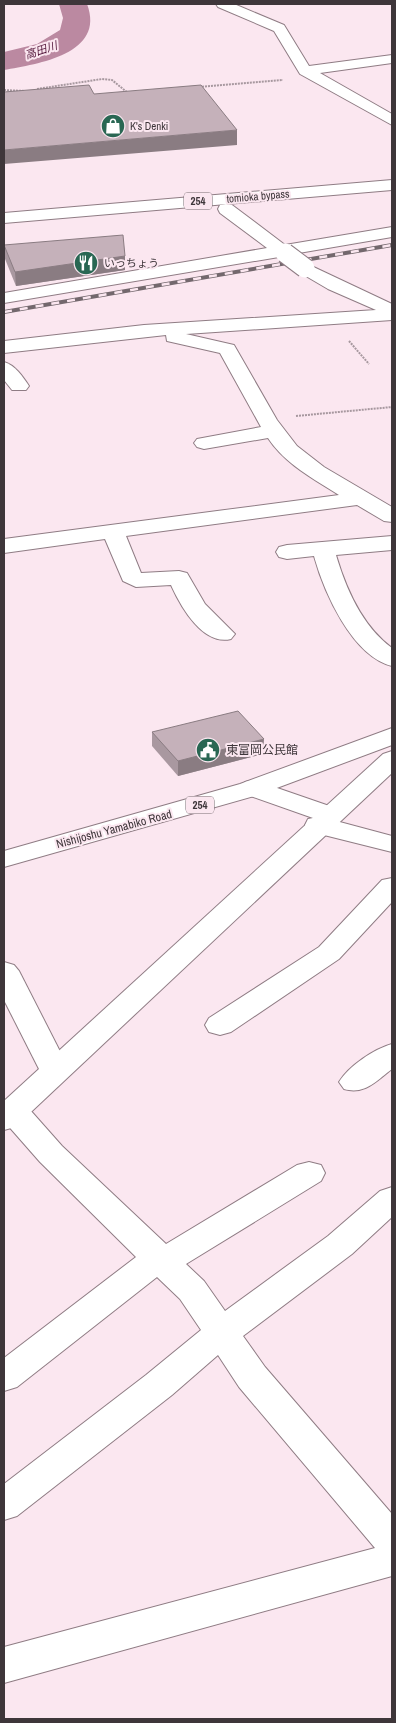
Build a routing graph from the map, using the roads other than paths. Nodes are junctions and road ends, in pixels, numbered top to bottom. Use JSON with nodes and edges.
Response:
{"nodes":[{"id":1,"x":223,"y":4,"type":"edge"},
{"id":2,"x":392,"y":59,"type":"edge"},
{"id":3,"x":305,"y":71,"type":"junction"},
{"id":4,"x":392,"y":120,"type":"edge"},
{"id":5,"x":392,"y":185,"type":"edge"},
{"id":6,"x":392,"y":196,"type":"edge"},
{"id":7,"x":226,"y":209,"type":"junction"},
{"id":8,"x":4,"y":218,"type":"edge"},
{"id":9,"x":4,"y":229,"type":"edge"},
{"id":10,"x":392,"y":232,"type":"edge"},
{"id":11,"x":284,"y":252,"type":"junction"},
{"id":12,"x":4,"y":298,"type":"edge"},
{"id":13,"x":392,"y":311,"type":"edge"},
{"id":14,"x":392,"y":315,"type":"edge"},
{"id":15,"x":144,"y":331,"type":"junction"},
{"id":16,"x":4,"y":347,"type":"edge"},
{"id":17,"x":4,"y":368,"type":"edge"},
{"id":18,"x":18,"y":386,"type":"dead end"},
{"id":19,"x":271,"y":425,"type":"junction"},
{"id":20,"x":204,"y":443,"type":"dead end"},
{"id":21,"x":362,"y":498,"type":"junction"},
{"id":22,"x":392,"y":516,"type":"edge"},
{"id":23,"x":114,"y":533,"type":"junction"},
{"id":24,"x":392,"y":543,"type":"edge"},
{"id":25,"x":4,"y":546,"type":"edge"},
{"id":26,"x":323,"y":550,"type":"junction"},
{"id":27,"x":287,"y":552,"type":"dead end"},
{"id":28,"x":223,"y":634,"type":"dead end"},
{"id":29,"x":392,"y":659,"type":"edge"},
{"id":30,"x":392,"y":736,"type":"edge"},
{"id":31,"x":392,"y":759,"type":"edge"},
{"id":32,"x":254,"y":788,"type":"junction"},
{"id":33,"x":324,"y":820,"type":"junction"},
{"id":34,"x":392,"y":844,"type":"edge"},
{"id":35,"x":4,"y":859,"type":"edge"},
{"id":36,"x":392,"y":886,"type":"edge"},
{"id":37,"x":4,"y":971,"type":"edge"},
{"id":38,"x":220,"y":1025,"type":"dead end"},
{"id":39,"x":392,"y":1054,"type":"edge"},
{"id":40,"x":55,"y":1071,"type":"junction"},
{"id":41,"x":355,"y":1082,"type":"dead end"},
{"id":42,"x":8,"y":1115,"type":"edge"},
{"id":43,"x":309,"y":1173,"type":"dead end"},
{"id":44,"x":392,"y":1199,"type":"edge"},
{"id":45,"x":161,"y":1260,"type":"junction"},
{"id":46,"x":221,"y":1333,"type":"junction"},
{"id":47,"x":4,"y":1378,"type":"edge"},
{"id":48,"x":4,"y":1506,"type":"edge"},
{"id":49,"x":392,"y":1541,"type":"edge"},
{"id":50,"x":392,"y":1560,"type":"edge"},
{"id":51,"x":4,"y":1665,"type":"edge"}],
"edges":[{"from":1,"to":3,"type":"main road"},
{"from":2,"to":3,"type":"main road"},
{"from":3,"to":4,"type":"main road"},
{"from":5,"to":8,"type":"main road","name":"tomioka bypass","number":"254"},
{"from":6,"to":7,"type":"main road","name":"tomioka bypass","number":"254"},
{"from":7,"to":9,"type":"main road","name":"tomioka bypass","number":"254"},
{"from":7,"to":11,"type":"main road"},
{"from":10,"to":11,"type":"main road"},
{"from":11,"to":12,"type":"main road"},
{"from":11,"to":13,"type":"main road","bridge":true},
{"from":14,"to":15,"type":"main road"},
{"from":15,"to":16,"type":"main road"},
{"from":15,"to":19,"type":"main road"},
{"from":17,"to":18,"type":"main road"},
{"from":19,"to":20,"type":"main road"},
{"from":19,"to":21,"type":"main road"},
{"from":21,"to":22,"type":"main road"},
{"from":21,"to":23,"type":"main road"},
{"from":23,"to":25,"type":"main road"},
{"from":23,"to":28,"type":"main road"},
{"from":24,"to":26,"type":"main road"},
{"from":26,"to":27,"type":"main road"},
{"from":26,"to":29,"type":"main road"},
{"from":30,"to":32,"type":"main road","name":"Nishijoshu Yamabiko Road","number":"254"},
{"from":31,"to":33,"type":"main road"},
{"from":32,"to":33,"type":"main road"},
{"from":32,"to":35,"type":"main road","name":"Nishijoshu Yamabiko Road","number":"254"},
{"from":33,"to":34,"type":"main road"},
{"from":33,"to":40,"type":"main road"},
{"from":36,"to":38,"type":"main road"},
{"from":37,"to":40,"type":"main road"},
{"from":39,"to":41,"type":"main road"},
{"from":40,"to":42,"type":"main road"},
{"from":42,"to":45,"type":"main road"},
{"from":43,"to":45,"type":"main road"},
{"from":44,"to":46,"type":"main road"},
{"from":45,"to":46,"type":"main road"},
{"from":45,"to":47,"type":"main road"},
{"from":46,"to":48,"type":"main road"},
{"from":46,"to":49,"type":"main road"},
{"from":50,"to":51,"type":"main road"}]}
